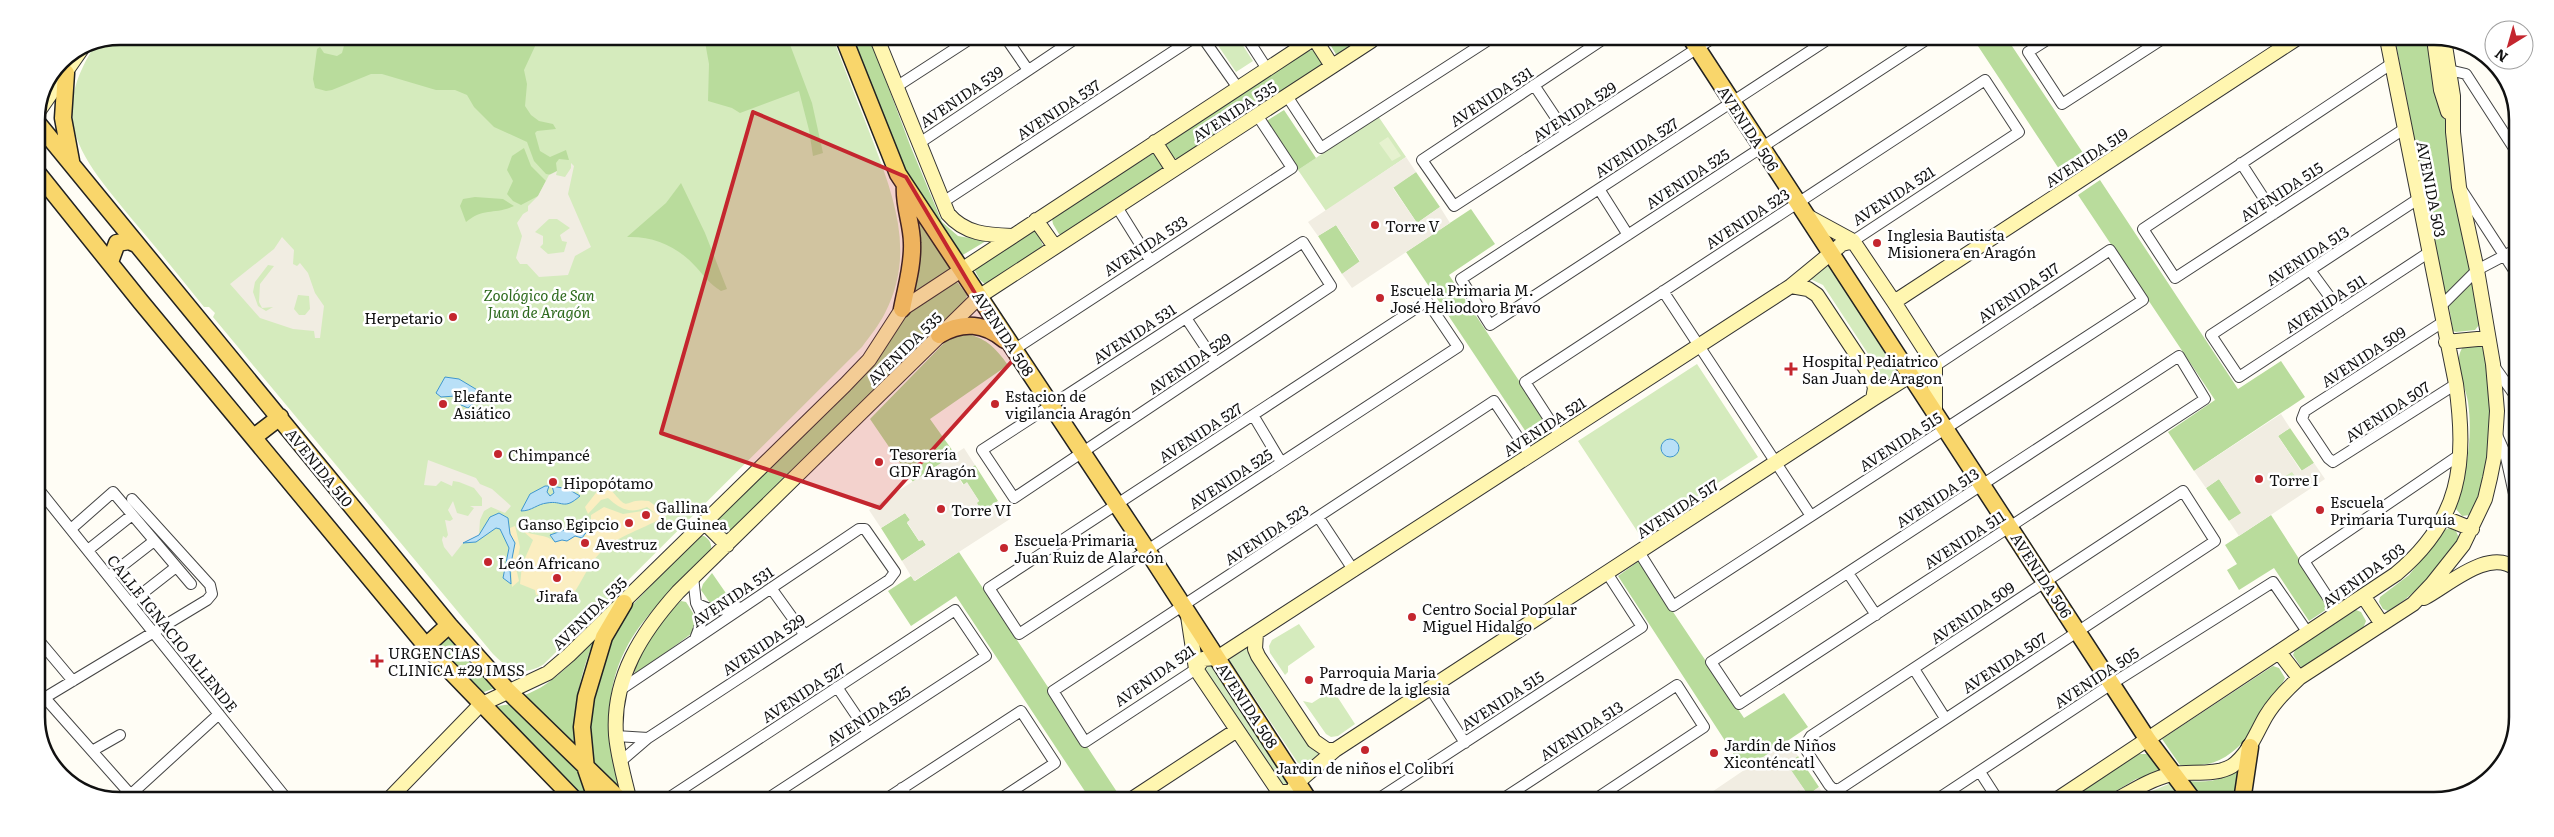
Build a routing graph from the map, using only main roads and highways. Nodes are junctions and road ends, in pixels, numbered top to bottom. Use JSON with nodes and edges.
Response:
{"nodes":[{"id":1,"x":846,"y":45,"type":"edge"},
{"id":2,"x":1701,"y":45,"type":"edge"},
{"id":3,"x":66,"y":73,"type":"road end"},
{"id":4,"x":45,"y":132,"type":"edge"},
{"id":5,"x":72,"y":165,"type":"junction"},
{"id":6,"x":45,"y":184,"type":"edge"},
{"id":7,"x":905,"y":185,"type":"junction"},
{"id":8,"x":136,"y":244,"type":"junction"},
{"id":9,"x":110,"y":262,"type":"junction"},
{"id":10,"x":902,"y":309,"type":"road end"},
{"id":11,"x":939,"y":335,"type":"road end"},
{"id":12,"x":1015,"y":348,"type":"junction"},
{"id":13,"x":280,"y":417,"type":"junction"},
{"id":14,"x":254,"y":437,"type":"junction"},
{"id":15,"x":624,"y":603,"type":"road end"},
{"id":16,"x":449,"y":625,"type":"junction"},
{"id":17,"x":426,"y":646,"type":"junction"},
{"id":18,"x":2250,"y":747,"type":"road end"},
{"id":19,"x":586,"y":770,"type":"junction"},
{"id":20,"x":567,"y":792,"type":"edge"},
{"id":21,"x":594,"y":792,"type":"edge"},
{"id":22,"x":611,"y":792,"type":"edge"},
{"id":23,"x":1304,"y":792,"type":"edge"},
{"id":24,"x":2187,"y":792,"type":"edge"},
{"id":25,"x":2243,"y":792,"type":"edge"}],
"edges":[{"from":1,"to":7,"type":"main road","name":"AVENIDA 508"},
{"from":2,"to":24,"type":"main road","name":"AVENIDA 506"},
{"from":3,"to":5,"type":"main road"},
{"from":4,"to":5,"type":"main road","name":"AVENIDA 510"},
{"from":5,"to":8,"type":"main road","name":"AVENIDA 510"},
{"from":6,"to":9,"type":"main road","name":"AVENIDA 510"},
{"from":7,"to":10,"type":"main road"},
{"from":7,"to":12,"type":"main road","name":"AVENIDA 508"},
{"from":8,"to":9,"type":"main road"},
{"from":8,"to":13,"type":"main road","name":"AVENIDA 510"},
{"from":9,"to":14,"type":"main road","name":"AVENIDA 510"},
{"from":11,"to":12,"type":"main road"},
{"from":12,"to":23,"type":"main road","name":"AVENIDA 508"},
{"from":13,"to":14,"type":"main road"},
{"from":13,"to":16,"type":"main road","name":"AVENIDA 510"},
{"from":14,"to":17,"type":"main road","name":"AVENIDA 510"},
{"from":15,"to":19,"type":"main road"},
{"from":16,"to":17,"type":"main road"},
{"from":16,"to":19,"type":"main road","name":"AVENIDA 510"},
{"from":17,"to":20,"type":"main road","name":"AVENIDA 510"},
{"from":18,"to":25,"type":"main road"},
{"from":19,"to":21,"type":"main road"},
{"from":19,"to":22,"type":"main road","name":"AVENIDA 510"}]}
